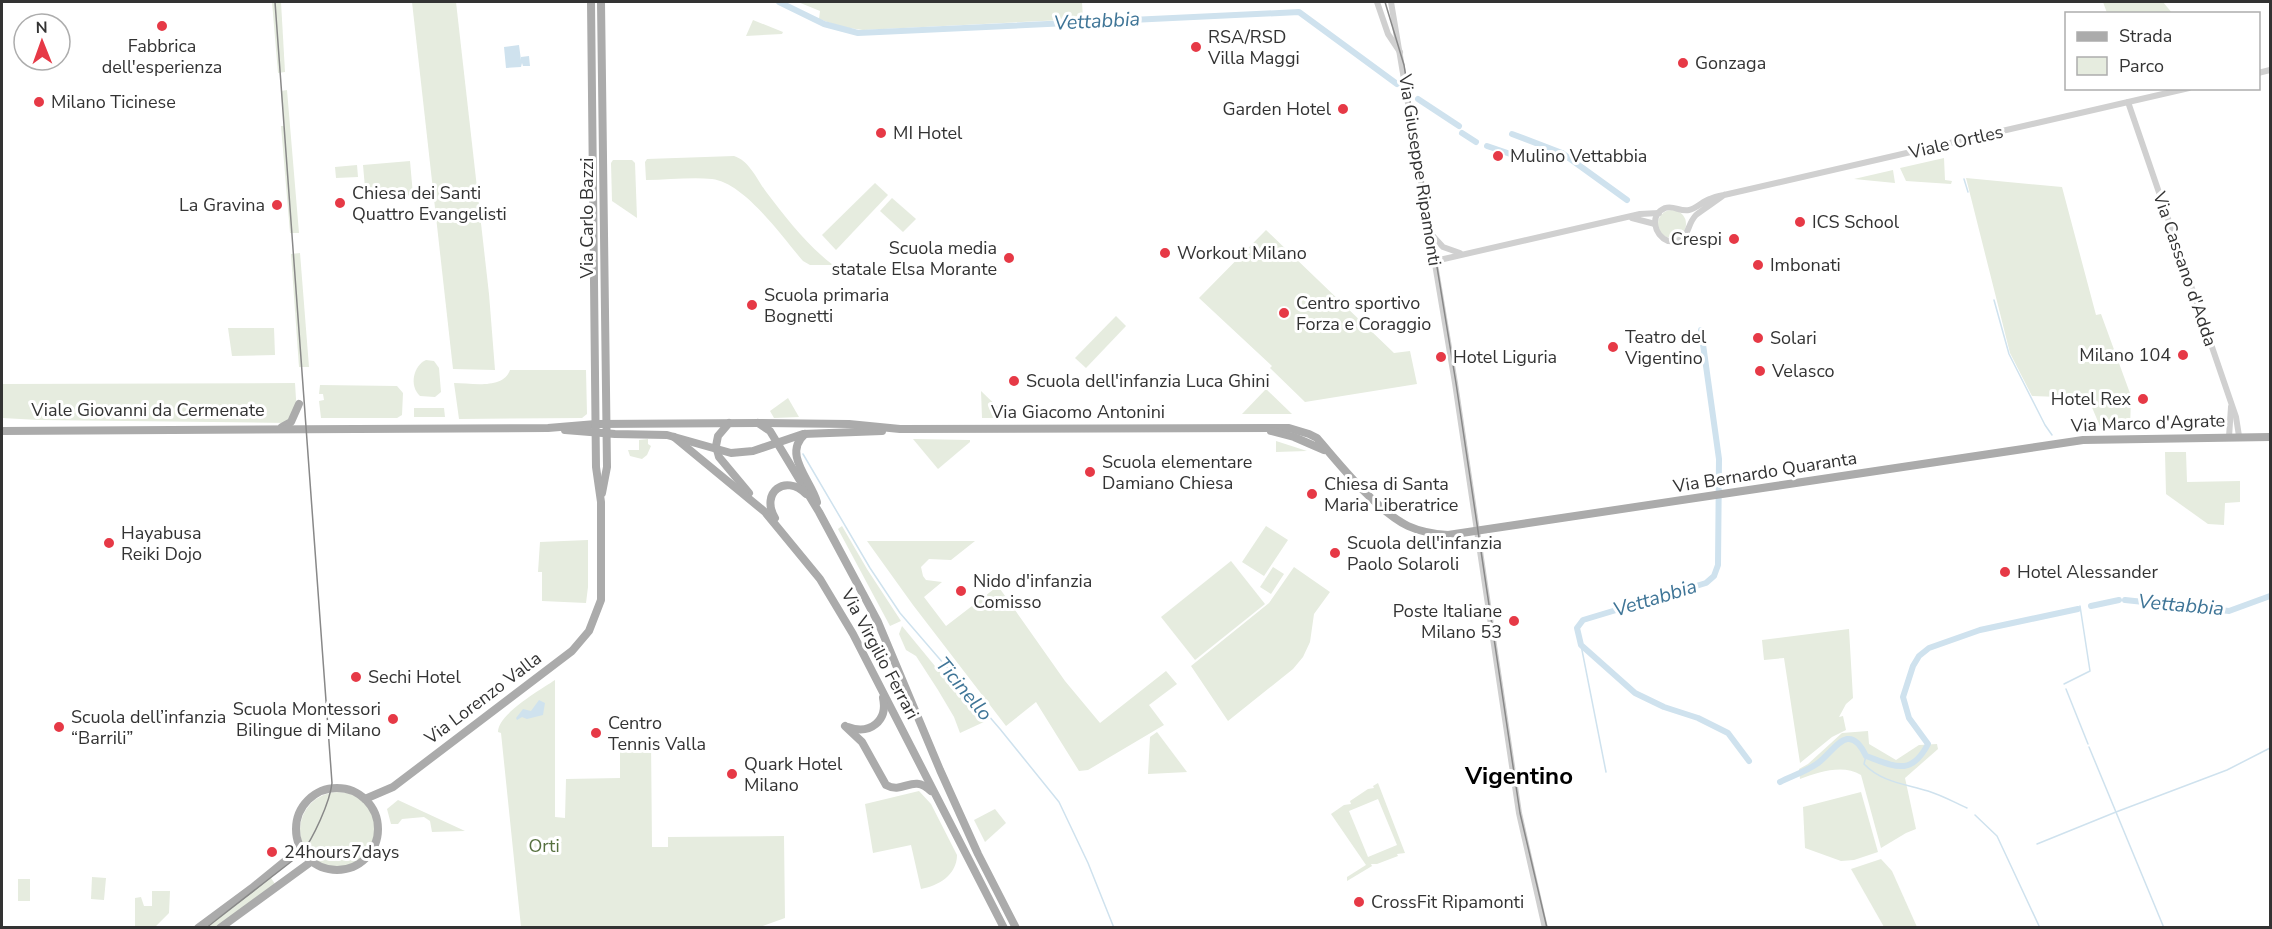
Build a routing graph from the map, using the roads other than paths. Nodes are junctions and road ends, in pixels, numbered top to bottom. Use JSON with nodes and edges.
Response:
{"nodes":[{"id":1,"x":591,"y":2,"type":"edge"},
{"id":2,"x":601,"y":2,"type":"edge"},
{"id":3,"x":1377,"y":2,"type":"edge"},
{"id":4,"x":1391,"y":2,"type":"edge"},
{"id":5,"x":1400,"y":52,"type":"junction"},
{"id":6,"x":2180,"y":90,"type":"edge"},
{"id":7,"x":2128,"y":102,"type":"junction"},
{"id":8,"x":1724,"y":195,"type":"junction"},
{"id":9,"x":1681,"y":209,"type":"junction"},
{"id":10,"x":1659,"y":213,"type":"junction"},
{"id":11,"x":1626,"y":218,"type":"junction"},
{"id":12,"x":1654,"y":224,"type":"junction"},
{"id":13,"x":1690,"y":226,"type":"junction"},
{"id":14,"x":1431,"y":235,"type":"junction"},
{"id":15,"x":1467,"y":254,"type":"junction"},
{"id":16,"x":1435,"y":261,"type":"junction"},
{"id":17,"x":2231,"y":403,"type":"junction"},
{"id":18,"x":298,"y":404,"type":"dead end"},
{"id":19,"x":606,"y":423,"type":"junction"},
{"id":20,"x":729,"y":423,"type":"junction"},
{"id":21,"x":758,"y":423,"type":"junction"},
{"id":22,"x":2,"y":425,"type":"edge"},
{"id":23,"x":282,"y":427,"type":"junction"},
{"id":24,"x":596,"y":428,"type":"junction"},
{"id":25,"x":295,"y":429,"type":"junction"},
{"id":26,"x":900,"y":429,"type":"junction"},
{"id":27,"x":2,"y":431,"type":"edge"},
{"id":28,"x":606,"y":434,"type":"junction"},
{"id":29,"x":805,"y":434,"type":"junction"},
{"id":30,"x":2229,"y":436,"type":"junction"},
{"id":31,"x":2239,"y":436,"type":"junction"},
{"id":32,"x":2271,"y":436,"type":"edge"},
{"id":33,"x":674,"y":437,"type":"junction"},
{"id":34,"x":777,"y":443,"type":"junction"},
{"id":35,"x":2058,"y":443,"type":"joint"},
{"id":36,"x":717,"y":450,"type":"junction"},
{"id":37,"x":1327,"y":451,"type":"joint"},
{"id":38,"x":812,"y":501,"type":"junction"},
{"id":39,"x":601,"y":502,"type":"junction"},
{"id":40,"x":765,"y":512,"type":"junction"},
{"id":41,"x":819,"y":512,"type":"junction"},
{"id":42,"x":1477,"y":532,"type":"junction"},
{"id":43,"x":785,"y":533,"type":"junction"},
{"id":44,"x":878,"y":682,"type":"junction"},
{"id":45,"x":393,"y":787,"type":"junction"},
{"id":46,"x":936,"y":797,"type":"junction"},
{"id":47,"x":365,"y":799,"type":"junction"},
{"id":48,"x":374,"y":811,"type":"junction"},
{"id":49,"x":301,"y":848,"type":"junction"},
{"id":50,"x":312,"y":861,"type":"junction"},
{"id":51,"x":198,"y":927,"type":"edge"},
{"id":52,"x":220,"y":927,"type":"edge"},
{"id":53,"x":1004,"y":927,"type":"edge"},
{"id":54,"x":1016,"y":927,"type":"edge"},
{"id":55,"x":1545,"y":927,"type":"edge"}],
"edges":[{"from":1,"to":24,"type":"main road","name":"Via Carlo Bazzi"},
{"from":2,"to":19,"type":"main road","name":"Via Carlo Bazzi"},
{"from":3,"to":5,"type":"street","name":"Via Giuseppe Ripamonti"},
{"from":4,"to":5,"type":"street","name":"Via Giuseppe Ripamonti"},
{"from":5,"to":14,"type":"street","name":"Via Giuseppe Ripamonti"},
{"from":6,"to":7,"type":"street","name":"Viale Ortles"},
{"from":7,"to":8,"type":"street","name":"Viale Ortles"},
{"from":7,"to":17,"type":"street","name":"Via Cassano d'Adda"},
{"from":8,"to":9,"type":"street","name":"Viale Ortles"},
{"from":8,"to":13,"type":"street","name":"Viale Ortles"},
{"from":9,"to":10,"type":"street","name":"Viale Ortles"},
{"from":9,"to":13,"type":"street"},
{"from":10,"to":11,"type":"street","name":"Viale Ortles"},
{"from":10,"to":12,"type":"street"},
{"from":11,"to":12,"type":"street","name":"Viale Ortles"},
{"from":11,"to":15,"type":"street","name":"Viale Ortles"},
{"from":12,"to":13,"type":"street","name":"Viale Ortles"},
{"from":14,"to":15,"type":"street"},
{"from":14,"to":16,"type":"street","name":"Via Giuseppe Ripamonti"},
{"from":15,"to":16,"type":"street","name":"Viale Ortles"},
{"from":16,"to":42,"type":"street","name":"Via Giuseppe Ripamonti"},
{"from":17,"to":30,"type":"street","name":"Via Cassano d'Adda"},
{"from":17,"to":31,"type":"street","name":"Via Marco d'Agrate"},
{"from":18,"to":23,"type":"main road"},
{"from":19,"to":20,"type":"main road","name":"Via Giacomo Antonini"},
{"from":19,"to":24,"type":"main road","name":"Viale Giovanni da Cermenate"},
{"from":19,"to":28,"type":"main road","name":"Via Carlo Bazzi"},
{"from":20,"to":21,"type":"main road","name":"Via Giacomo Antonini"},
{"from":20,"to":36,"type":"main road"},
{"from":21,"to":26,"type":"main road","name":"Via Giacomo Antonini"},
{"from":21,"to":34,"type":"main road"},
{"from":22,"to":23,"type":"main road","name":"Viale Giovanni da Cermenate"},
{"from":23,"to":25,"type":"main road","name":"Viale Giovanni da Cermenate"},
{"from":24,"to":25,"type":"main road","name":"Viale Giovanni da Cermenate"},
{"from":24,"to":28,"type":"main road","name":"Viale Giovanni da Cermenate"},
{"from":24,"to":39,"type":"main road","name":"Via Carlo Bazzi"},
{"from":25,"to":27,"type":"main road","name":"Viale Giovanni da Cermenate"},
{"from":26,"to":29,"type":"main road","name":"Via Giacomo Antonini"},
{"from":26,"to":37,"type":"main road","name":"Via Giacomo Antonini"},
{"from":28,"to":33,"type":"main road","name":"Via Giacomo Antonini"},
{"from":28,"to":39,"type":"main road","name":"Via Carlo Bazzi"},
{"from":29,"to":34,"type":"main road","name":"Via Giacomo Antonini"},
{"from":29,"to":41,"type":"main road"},
{"from":30,"to":31,"type":"main road","name":"Via Marco d'Agrate"},
{"from":30,"to":35,"type":"main road","name":"Via Marco d'Agrate"},
{"from":31,"to":32,"type":"main road","name":"Via Marco d'Agrate"},
{"from":33,"to":36,"type":"main road","name":"Via Giacomo Antonini"},
{"from":33,"to":40,"type":"main road","name":"Via Virgilio Ferrari"},
{"from":34,"to":36,"type":"main road","name":"Via Giacomo Antonini"},
{"from":34,"to":38,"type":"main road","name":"Via Virgilio Ferrari"},
{"from":35,"to":42,"type":"main road","name":"Via Bernardo Quaranta"},
{"from":36,"to":40,"type":"main road"},
{"from":37,"to":42,"type":"main road","name":"Via Bernardo Quaranta"},
{"from":38,"to":41,"type":"main road","name":"Via Virgilio Ferrari"},
{"from":38,"to":43,"type":"main road"},
{"from":39,"to":45,"type":"main road","name":"Via Lorenzo Valla"},
{"from":40,"to":43,"type":"main road","name":"Via Virgilio Ferrari"},
{"from":41,"to":54,"type":"main road","name":"Via Virgilio Ferrari"},
{"from":42,"to":55,"type":"street","name":"Via Giuseppe Ripamonti"},
{"from":43,"to":44,"type":"main road","name":"Via Virgilio Ferrari"},
{"from":44,"to":46,"type":"main road","name":"Via Virgilio Ferrari"},
{"from":44,"to":46,"type":"main road"},
{"from":45,"to":47,"type":"main road","name":"Via Lorenzo Valla"},
{"from":45,"to":48,"type":"main road","name":"Via Lorenzo Valla"},
{"from":46,"to":53,"type":"main road","name":"Via Virgilio Ferrari"},
{"from":47,"to":48,"type":"main road"},
{"from":47,"to":49,"type":"main road"},
{"from":48,"to":50,"type":"main road"},
{"from":49,"to":50,"type":"main road"},
{"from":49,"to":51,"type":"main road"},
{"from":50,"to":52,"type":"main road"}]}
